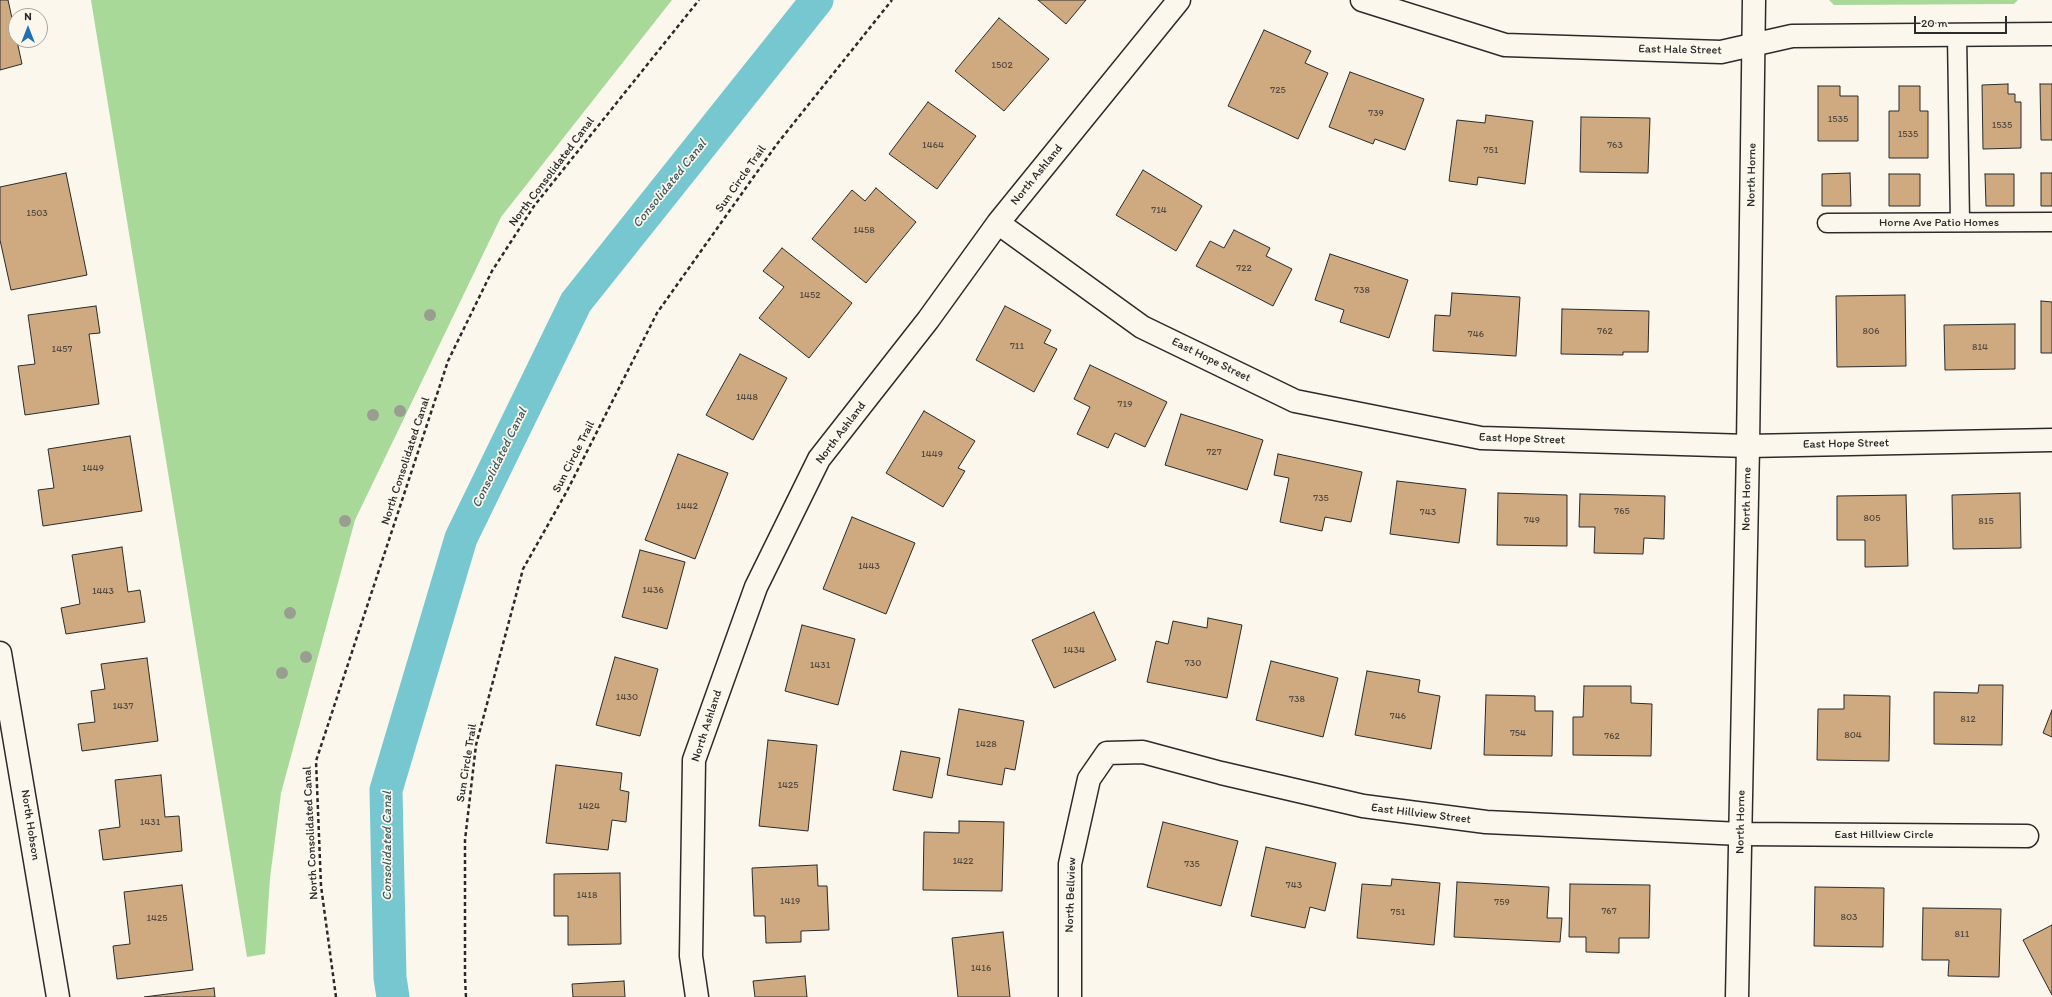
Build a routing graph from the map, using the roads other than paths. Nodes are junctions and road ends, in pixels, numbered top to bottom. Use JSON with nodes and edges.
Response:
{"nodes":[{"id":1,"x":1179,"y":0,"type":"edge"},
{"id":2,"x":1362,"y":0,"type":"edge"},
{"id":3,"x":1754,"y":0,"type":"edge"},
{"id":4,"x":2052,"y":34,"type":"edge"},
{"id":5,"x":1957,"y":35,"type":"junction"},
{"id":6,"x":1753,"y":45,"type":"junction"},
{"id":7,"x":1960,"y":222,"type":"junction"},
{"id":8,"x":2052,"y":222,"type":"edge"},
{"id":9,"x":998,"y":223,"type":"junction"},
{"id":10,"x":1827,"y":223,"type":"dead end"},
{"id":11,"x":2052,"y":440,"type":"edge"},
{"id":12,"x":1748,"y":446,"type":"junction"},
{"id":13,"x":0,"y":653,"type":"edge"},
{"id":14,"x":8,"y":744,"type":"edge"},
{"id":15,"x":1107,"y":753,"type":"joint"},
{"id":16,"x":1741,"y":834,"type":"junction"},
{"id":17,"x":2027,"y":836,"type":"dead end"},
{"id":18,"x":58,"y":997,"type":"edge"},
{"id":19,"x":697,"y":997,"type":"edge"},
{"id":20,"x":1070,"y":997,"type":"edge"},
{"id":21,"x":1737,"y":997,"type":"edge"}],
"edges":[{"from":1,"to":9,"type":"street","name":"North Ashland"},
{"from":2,"to":6,"type":"street","name":"East Hale Street"},
{"from":3,"to":6,"type":"street","name":"North Horne"},
{"from":4,"to":5,"type":"street","name":"East Hale Street"},
{"from":5,"to":6,"type":"street","name":"East Hale Street"},
{"from":5,"to":7,"type":"lane"},
{"from":6,"to":12,"type":"street","name":"North Horne"},
{"from":7,"to":8,"type":"lane","name":"Horne Ave Patio Homes"},
{"from":7,"to":10,"type":"lane","name":"Horne Ave Patio Homes"},
{"from":9,"to":12,"type":"street","name":"East Hope Street"},
{"from":9,"to":19,"type":"street","name":"North Ashland"},
{"from":11,"to":12,"type":"street","name":"East Hope Street"},
{"from":12,"to":16,"type":"street","name":"North Horne"},
{"from":13,"to":14,"type":"street","name":"North Hobson"},
{"from":14,"to":18,"type":"street","name":"North Hobson"},
{"from":15,"to":16,"type":"street","name":"East Hillview Street"},
{"from":15,"to":20,"type":"street","name":"North Bellview"},
{"from":16,"to":17,"type":"street","name":"East Hillview Circle"},
{"from":16,"to":21,"type":"street","name":"North Horne"}]}
